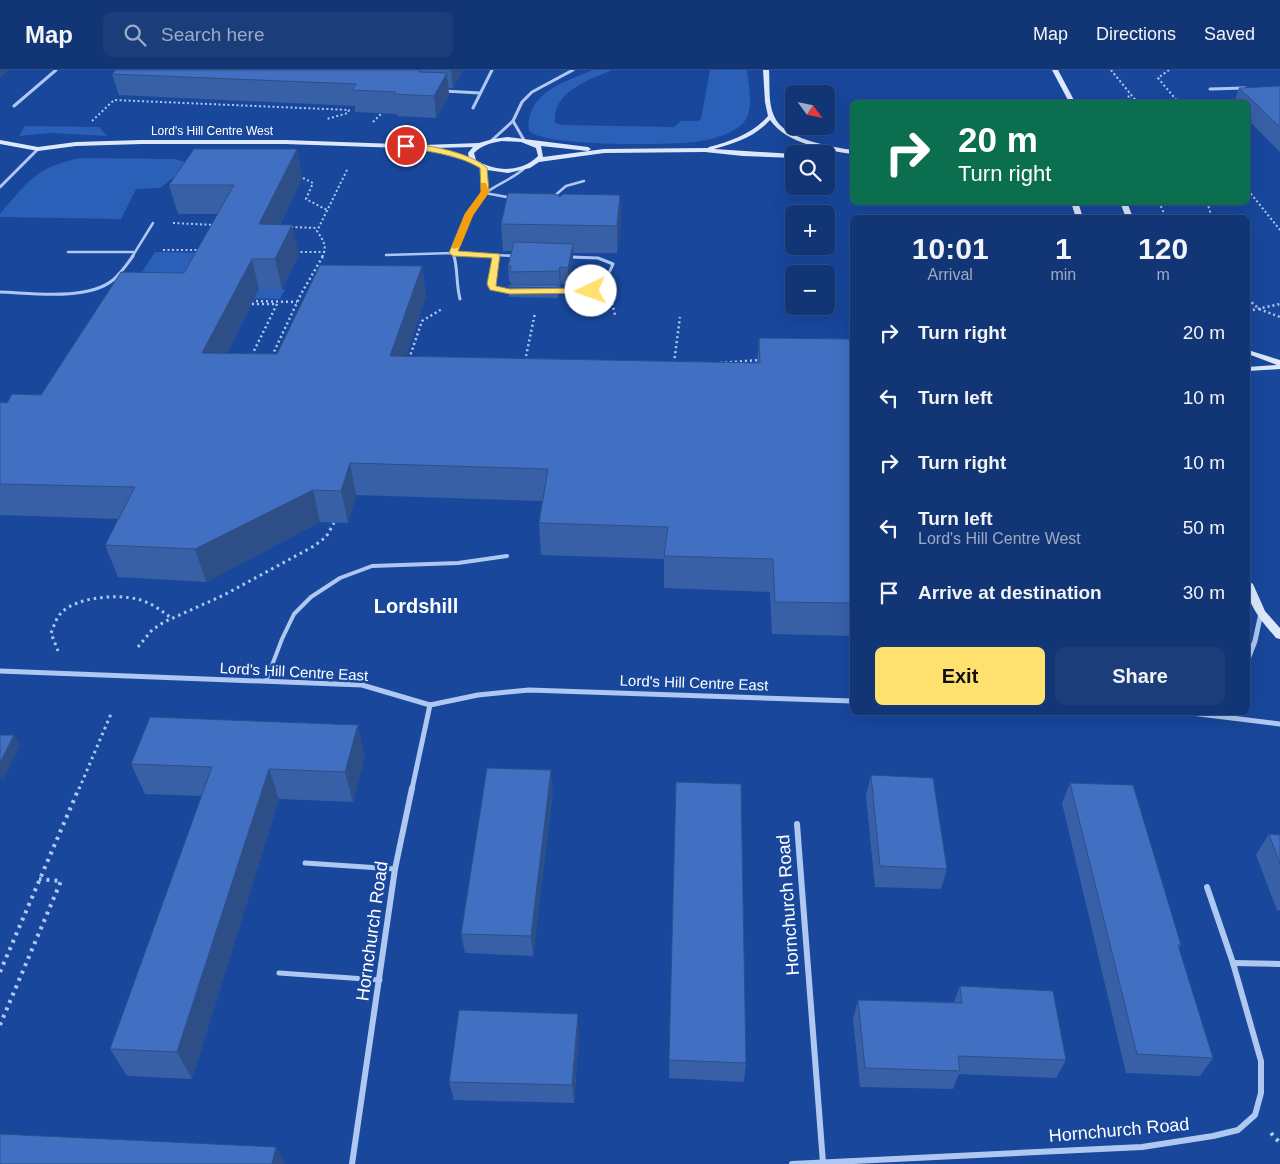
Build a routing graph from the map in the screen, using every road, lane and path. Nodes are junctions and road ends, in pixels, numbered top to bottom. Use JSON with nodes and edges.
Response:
{"nodes":[{"id":1,"x":56,"y":70,"type":"edge"},
{"id":2,"x":492,"y":70,"type":"edge"},
{"id":3,"x":573,"y":70,"type":"edge"},
{"id":4,"x":766,"y":70,"type":"edge"},
{"id":5,"x":1055,"y":70,"type":"edge"},
{"id":6,"x":1111,"y":70,"type":"edge"},
{"id":7,"x":1169,"y":70,"type":"edge"},
{"id":8,"x":1250,"y":88,"type":"edge"},
{"id":9,"x":1210,"y":89,"type":"dead end"},
{"id":10,"x":442,"y":91,"type":"edge"},
{"id":11,"x":480,"y":93,"type":"junction"},
{"id":12,"x":1129,"y":93,"type":"junction"},
{"id":13,"x":1071,"y":100,"type":"edge"},
{"id":14,"x":1128,"y":100,"type":"edge"},
{"id":15,"x":1135,"y":100,"type":"edge"},
{"id":16,"x":1176,"y":100,"type":"edge"},
{"id":17,"x":14,"y":106,"type":"dead end"},
{"id":18,"x":387,"y":107,"type":"edge"},
{"id":19,"x":473,"y":108,"type":"dead end"},
{"id":20,"x":348,"y":113,"type":"dead end"},
{"id":21,"x":374,"y":113,"type":"edge"},
{"id":22,"x":770,"y":117,"type":"junction"},
{"id":23,"x":513,"y":121,"type":"junction"},
{"id":24,"x":90,"y":123,"type":"dead end"},
{"id":25,"x":524,"y":140,"type":"junction"},
{"id":26,"x":490,"y":141,"type":"junction"},
{"id":27,"x":0,"y":142,"type":"edge"},
{"id":28,"x":534,"y":143,"type":"junction"},
{"id":29,"x":479,"y":146,"type":"junction"},
{"id":30,"x":424,"y":147,"type":"junction"},
{"id":31,"x":38,"y":148,"type":"junction"},
{"id":32,"x":705,"y":150,"type":"junction"},
{"id":33,"x":604,"y":151,"type":"junction"},
{"id":34,"x":850,"y":152,"type":"edge"},
{"id":35,"x":850,"y":152,"type":"edge"},
{"id":36,"x":835,"y":153,"type":"edge"},
{"id":37,"x":785,"y":156,"type":"edge"},
{"id":38,"x":351,"y":160,"type":"dead end"},
{"id":39,"x":538,"y":160,"type":"junction"},
{"id":40,"x":473,"y":161,"type":"junction"},
{"id":41,"x":526,"y":167,"type":"junction"},
{"id":42,"x":483,"y":168,"type":"junction"},
{"id":43,"x":584,"y":181,"type":"dead end"},
{"id":44,"x":0,"y":187,"type":"edge"},
{"id":45,"x":485,"y":192,"type":"junction"},
{"id":46,"x":1250,"y":192,"type":"edge"},
{"id":47,"x":517,"y":199,"type":"edge"},
{"id":48,"x":550,"y":200,"type":"edge"},
{"id":49,"x":153,"y":223,"type":"joint"},
{"id":50,"x":221,"y":225,"type":"edge"},
{"id":51,"x":288,"y":227,"type":"edge"},
{"id":52,"x":318,"y":228,"type":"junction"},
{"id":53,"x":1280,"y":230,"type":"edge"},
{"id":54,"x":208,"y":250,"type":"edge"},
{"id":55,"x":134,"y":251,"type":"junction"},
{"id":56,"x":68,"y":252,"type":"dead end"},
{"id":57,"x":296,"y":252,"type":"dead end"},
{"id":58,"x":325,"y":252,"type":"junction"},
{"id":59,"x":453,"y":253,"type":"junction"},
{"id":60,"x":386,"y":255,"type":"dead end"},
{"id":61,"x":497,"y":256,"type":"junction"},
{"id":62,"x":525,"y":256,"type":"edge"},
{"id":63,"x":563,"y":257,"type":"edge"},
{"id":64,"x":0,"y":292,"type":"edge"},
{"id":65,"x":520,"y":292,"type":"edge"},
{"id":66,"x":550,"y":292,"type":"edge"},
{"id":67,"x":460,"y":299,"type":"joint"},
{"id":68,"x":244,"y":301,"type":"edge"},
{"id":69,"x":1250,"y":301,"type":"edge"},
{"id":70,"x":297,"y":302,"type":"junction"},
{"id":71,"x":252,"y":304,"type":"dead end"},
{"id":72,"x":1280,"y":304,"type":"edge"},
{"id":73,"x":1258,"y":309,"type":"junction"},
{"id":74,"x":1250,"y":311,"type":"edge"},
{"id":75,"x":535,"y":313,"type":"dead end"},
{"id":76,"x":680,"y":317,"type":"dead end"},
{"id":77,"x":1280,"y":317,"type":"edge"},
{"id":78,"x":1250,"y":353,"type":"edge"},
{"id":79,"x":251,"y":356,"type":"edge"},
{"id":80,"x":270,"y":360,"type":"edge"},
{"id":81,"x":766,"y":360,"type":"edge"},
{"id":82,"x":408,"y":362,"type":"edge"},
{"id":83,"x":719,"y":363,"type":"edge"},
{"id":84,"x":1280,"y":363,"type":"edge"},
{"id":85,"x":524,"y":364,"type":"edge"},
{"id":86,"x":1280,"y":367,"type":"edge"},
{"id":87,"x":674,"y":368,"type":"edge"},
{"id":88,"x":1250,"y":369,"type":"edge"},
{"id":89,"x":334,"y":523,"type":"dead end"},
{"id":90,"x":507,"y":556,"type":"dead end"},
{"id":91,"x":1250,"y":588,"type":"edge"},
{"id":92,"x":1261,"y":613,"type":"junction"},
{"id":93,"x":171,"y":618,"type":"junction"},
{"id":94,"x":1280,"y":635,"type":"edge"},
{"id":95,"x":138,"y":647,"type":"dead end"},
{"id":96,"x":1250,"y":654,"type":"edge"},
{"id":97,"x":0,"y":671,"type":"edge"},
{"id":98,"x":70,"y":674,"type":"junction"},
{"id":99,"x":266,"y":682,"type":"junction"},
{"id":100,"x":850,"y":701,"type":"edge"},
{"id":101,"x":430,"y":705,"type":"junction"},
{"id":102,"x":111,"y":714,"type":"dead end"},
{"id":103,"x":1203,"y":715,"type":"edge"},
{"id":104,"x":1280,"y":724,"type":"edge"},
{"id":105,"x":797,"y":824,"type":"dead end"},
{"id":106,"x":305,"y":863,"type":"dead end"},
{"id":107,"x":395,"y":869,"type":"junction"},
{"id":108,"x":39,"y":879,"type":"junction"},
{"id":109,"x":1207,"y":886,"type":"dead end"},
{"id":110,"x":1234,"y":963,"type":"junction"},
{"id":111,"x":1280,"y":964,"type":"edge"},
{"id":112,"x":0,"y":972,"type":"edge"},
{"id":113,"x":279,"y":973,"type":"dead end"},
{"id":114,"x":380,"y":980,"type":"junction"},
{"id":115,"x":0,"y":1024,"type":"edge"},
{"id":116,"x":823,"y":1163,"type":"junction"},
{"id":117,"x":352,"y":1164,"type":"edge"},
{"id":118,"x":792,"y":1164,"type":"edge"}],
"edges":[{"from":1,"to":17,"type":"street"},
{"from":2,"to":11,"type":"street"},
{"from":3,"to":23,"type":"street"},
{"from":4,"to":22,"type":"street"},
{"from":5,"to":13,"type":"street"},
{"from":6,"to":12,"type":"path"},
{"from":7,"to":16,"type":"path"},
{"from":8,"to":9,"type":"street"},
{"from":10,"to":11,"type":"street"},
{"from":11,"to":19,"type":"street"},
{"from":12,"to":14,"type":"path"},
{"from":12,"to":15,"type":"path"},
{"from":18,"to":21,"type":"path"},
{"from":20,"to":24,"type":"path"},
{"from":22,"to":32,"type":"street"},
{"from":22,"to":34,"type":"street"},
{"from":23,"to":25,"type":"street"},
{"from":23,"to":26,"type":"street"},
{"from":25,"to":26,"type":"street"},
{"from":25,"to":28,"type":"street"},
{"from":26,"to":29,"type":"street"},
{"from":27,"to":31,"type":"street","name":"Lord's Hill Centre West"},
{"from":28,"to":33,"type":"street"},
{"from":28,"to":39,"type":"street"},
{"from":29,"to":30,"type":"street","name":"Lord's Hill Centre West"},
{"from":29,"to":40,"type":"street"},
{"from":30,"to":31,"type":"street","name":"Lord's Hill Centre West"},
{"from":30,"to":40,"type":"street","name":"Lord's Hill Centre West"},
{"from":31,"to":44,"type":"street"},
{"from":32,"to":33,"type":"street"},
{"from":32,"to":37,"type":"street"},
{"from":33,"to":39,"type":"street"},
{"from":35,"to":36,"type":"street"},
{"from":38,"to":52,"type":"path"},
{"from":39,"to":41,"type":"street"},
{"from":40,"to":42,"type":"street","name":"Lord's Hill Centre West"},
{"from":41,"to":42,"type":"street"},
{"from":41,"to":45,"type":"lane"},
{"from":42,"to":45,"type":"lane"},
{"from":43,"to":48,"type":"lane"},
{"from":45,"to":47,"type":"lane"},
{"from":45,"to":59,"type":"lane"},
{"from":46,"to":53,"type":"path"},
{"from":49,"to":50,"type":"path"},
{"from":49,"to":55,"type":"lane"},
{"from":51,"to":52,"type":"path"},
{"from":52,"to":58,"type":"path"},
{"from":54,"to":55,"type":"path"},
{"from":55,"to":56,"type":"lane"},
{"from":55,"to":64,"type":"lane"},
{"from":57,"to":58,"type":"path"},
{"from":58,"to":70,"type":"path"},
{"from":59,"to":60,"type":"lane"},
{"from":59,"to":61,"type":"lane"},
{"from":59,"to":67,"type":"lane"},
{"from":61,"to":62,"type":"lane"},
{"from":61,"to":65,"type":"lane"},
{"from":63,"to":66,"type":"lane"},
{"from":67,"to":82,"type":"path"},
{"from":68,"to":70,"type":"path"},
{"from":69,"to":73,"type":"path"},
{"from":70,"to":80,"type":"path"},
{"from":71,"to":79,"type":"path"},
{"from":72,"to":73,"type":"path"},
{"from":73,"to":74,"type":"path"},
{"from":73,"to":77,"type":"path"},
{"from":75,"to":85,"type":"path"},
{"from":76,"to":87,"type":"path"},
{"from":78,"to":84,"type":"street"},
{"from":81,"to":83,"type":"path"},
{"from":86,"to":88,"type":"street"},
{"from":89,"to":93,"type":"path"},
{"from":90,"to":99,"type":"lane"},
{"from":91,"to":92,"type":"street"},
{"from":92,"to":94,"type":"street"},
{"from":92,"to":96,"type":"street"},
{"from":93,"to":95,"type":"path"},
{"from":93,"to":98,"type":"path"},
{"from":97,"to":98,"type":"street","name":"Lord's Hill Centre East"},
{"from":98,"to":99,"type":"street","name":"Lord's Hill Centre East"},
{"from":99,"to":101,"type":"street","name":"Lord's Hill Centre East"},
{"from":100,"to":101,"type":"street","name":"Lord's Hill Centre East"},
{"from":101,"to":107,"type":"street","name":"Hornchurch Road"},
{"from":102,"to":108,"type":"path"},
{"from":103,"to":104,"type":"street"},
{"from":105,"to":116,"type":"street","name":"Hornchurch Road"},
{"from":106,"to":107,"type":"lane"},
{"from":107,"to":114,"type":"street","name":"Hornchurch Road"},
{"from":108,"to":112,"type":"path"},
{"from":108,"to":115,"type":"path"},
{"from":109,"to":110,"type":"street","name":"Hornchurch Road"},
{"from":110,"to":111,"type":"street"},
{"from":110,"to":116,"type":"street","name":"Hornchurch Road"},
{"from":113,"to":114,"type":"lane"},
{"from":114,"to":117,"type":"street","name":"Hornchurch Road"},
{"from":116,"to":118,"type":"street","name":"Hornchurch Road"}]}
